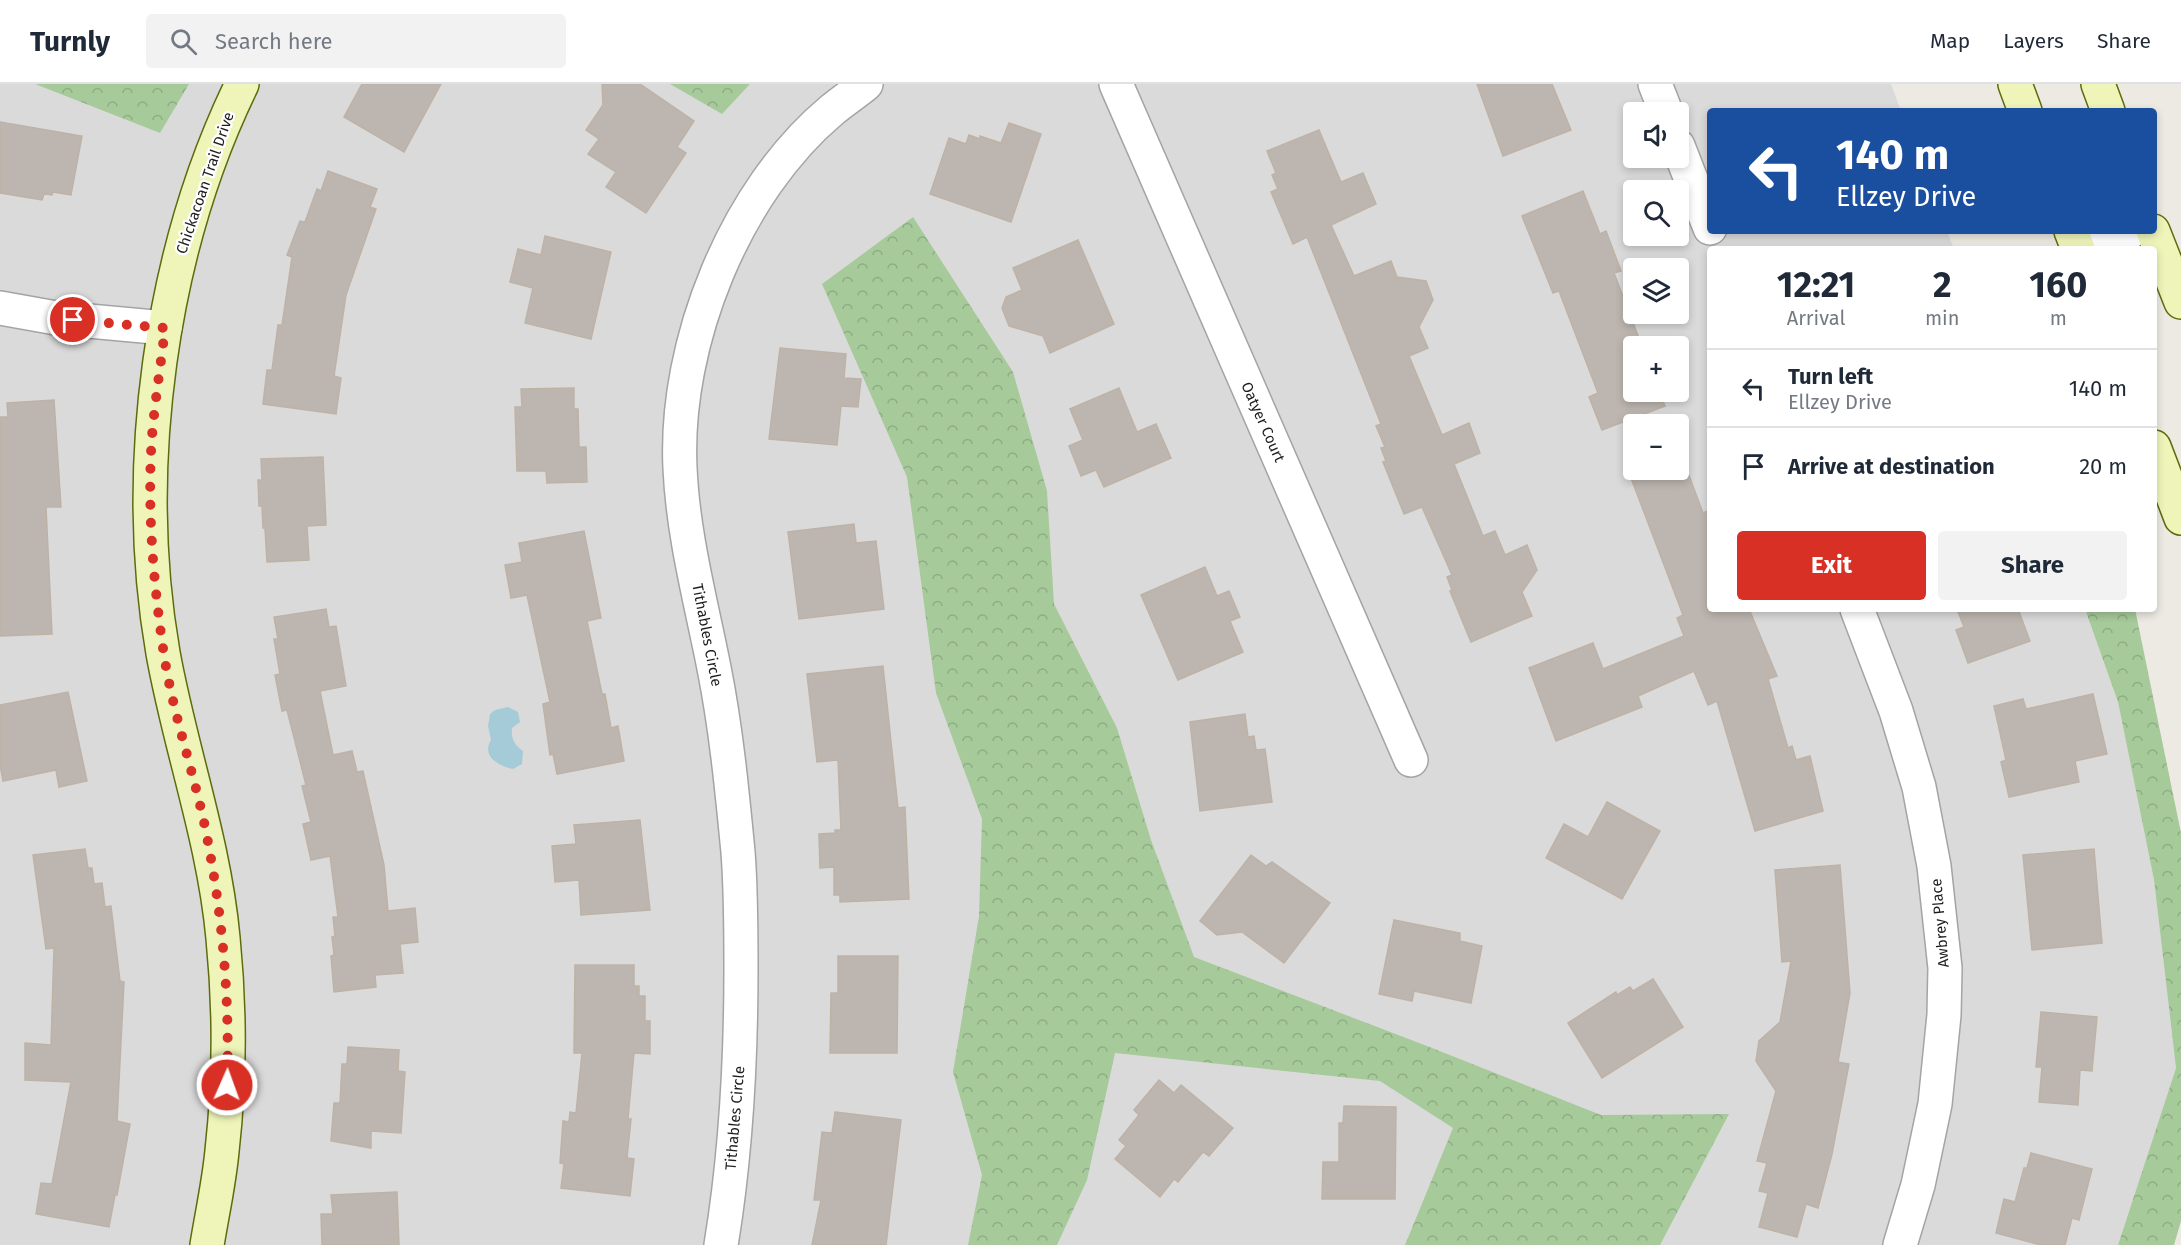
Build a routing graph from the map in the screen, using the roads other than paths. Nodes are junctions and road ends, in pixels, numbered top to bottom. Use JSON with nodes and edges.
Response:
{"nodes":[{"id":1,"x":242,"y":84,"type":"edge"},
{"id":2,"x":866,"y":84,"type":"edge"},
{"id":3,"x":1116,"y":84,"type":"edge"},
{"id":4,"x":1655,"y":84,"type":"edge"},
{"id":5,"x":2014,"y":84,"type":"edge"},
{"id":6,"x":2098,"y":84,"type":"edge"},
{"id":7,"x":1662,"y":102,"type":"edge"},
{"id":8,"x":2024,"y":108,"type":"edge"},
{"id":9,"x":2107,"y":108,"type":"edge"},
{"id":10,"x":1687,"y":168,"type":"edge"},
{"id":11,"x":1707,"y":219,"type":"edge"},
{"id":12,"x":2124,"y":234,"type":"edge"},
{"id":13,"x":2154,"y":234,"type":"edge"},
{"id":14,"x":2094,"y":246,"type":"edge"},
{"id":15,"x":2181,"y":302,"type":"edge"},
{"id":16,"x":0,"y":308,"type":"edge"},
{"id":17,"x":165,"y":328,"type":"junction"},
{"id":18,"x":2157,"y":455,"type":"edge"},
{"id":19,"x":2181,"y":518,"type":"edge"},
{"id":20,"x":1858,"y":612,"type":"edge"},
{"id":21,"x":1411,"y":760,"type":"dead end"},
{"id":22,"x":207,"y":1245,"type":"edge"},
{"id":23,"x":721,"y":1245,"type":"edge"},
{"id":24,"x":1900,"y":1245,"type":"edge"}],
"edges":[{"from":1,"to":17,"type":"street","name":"Chickacoan Trail Drive"},
{"from":2,"to":23,"type":"street","name":"Tithables Circle"},
{"from":3,"to":21,"type":"street","name":"Oatyer Court"},
{"from":4,"to":7,"type":"street"},
{"from":5,"to":8,"type":"street"},
{"from":6,"to":9,"type":"street"},
{"from":10,"to":11,"type":"street"},
{"from":12,"to":14,"type":"street"},
{"from":13,"to":15,"type":"street"},
{"from":16,"to":17,"type":"street"},
{"from":17,"to":22,"type":"street","name":"Chickacoan Trail Drive"},
{"from":18,"to":19,"type":"street"},
{"from":20,"to":24,"type":"street","name":"Awbrey Place"}]}
